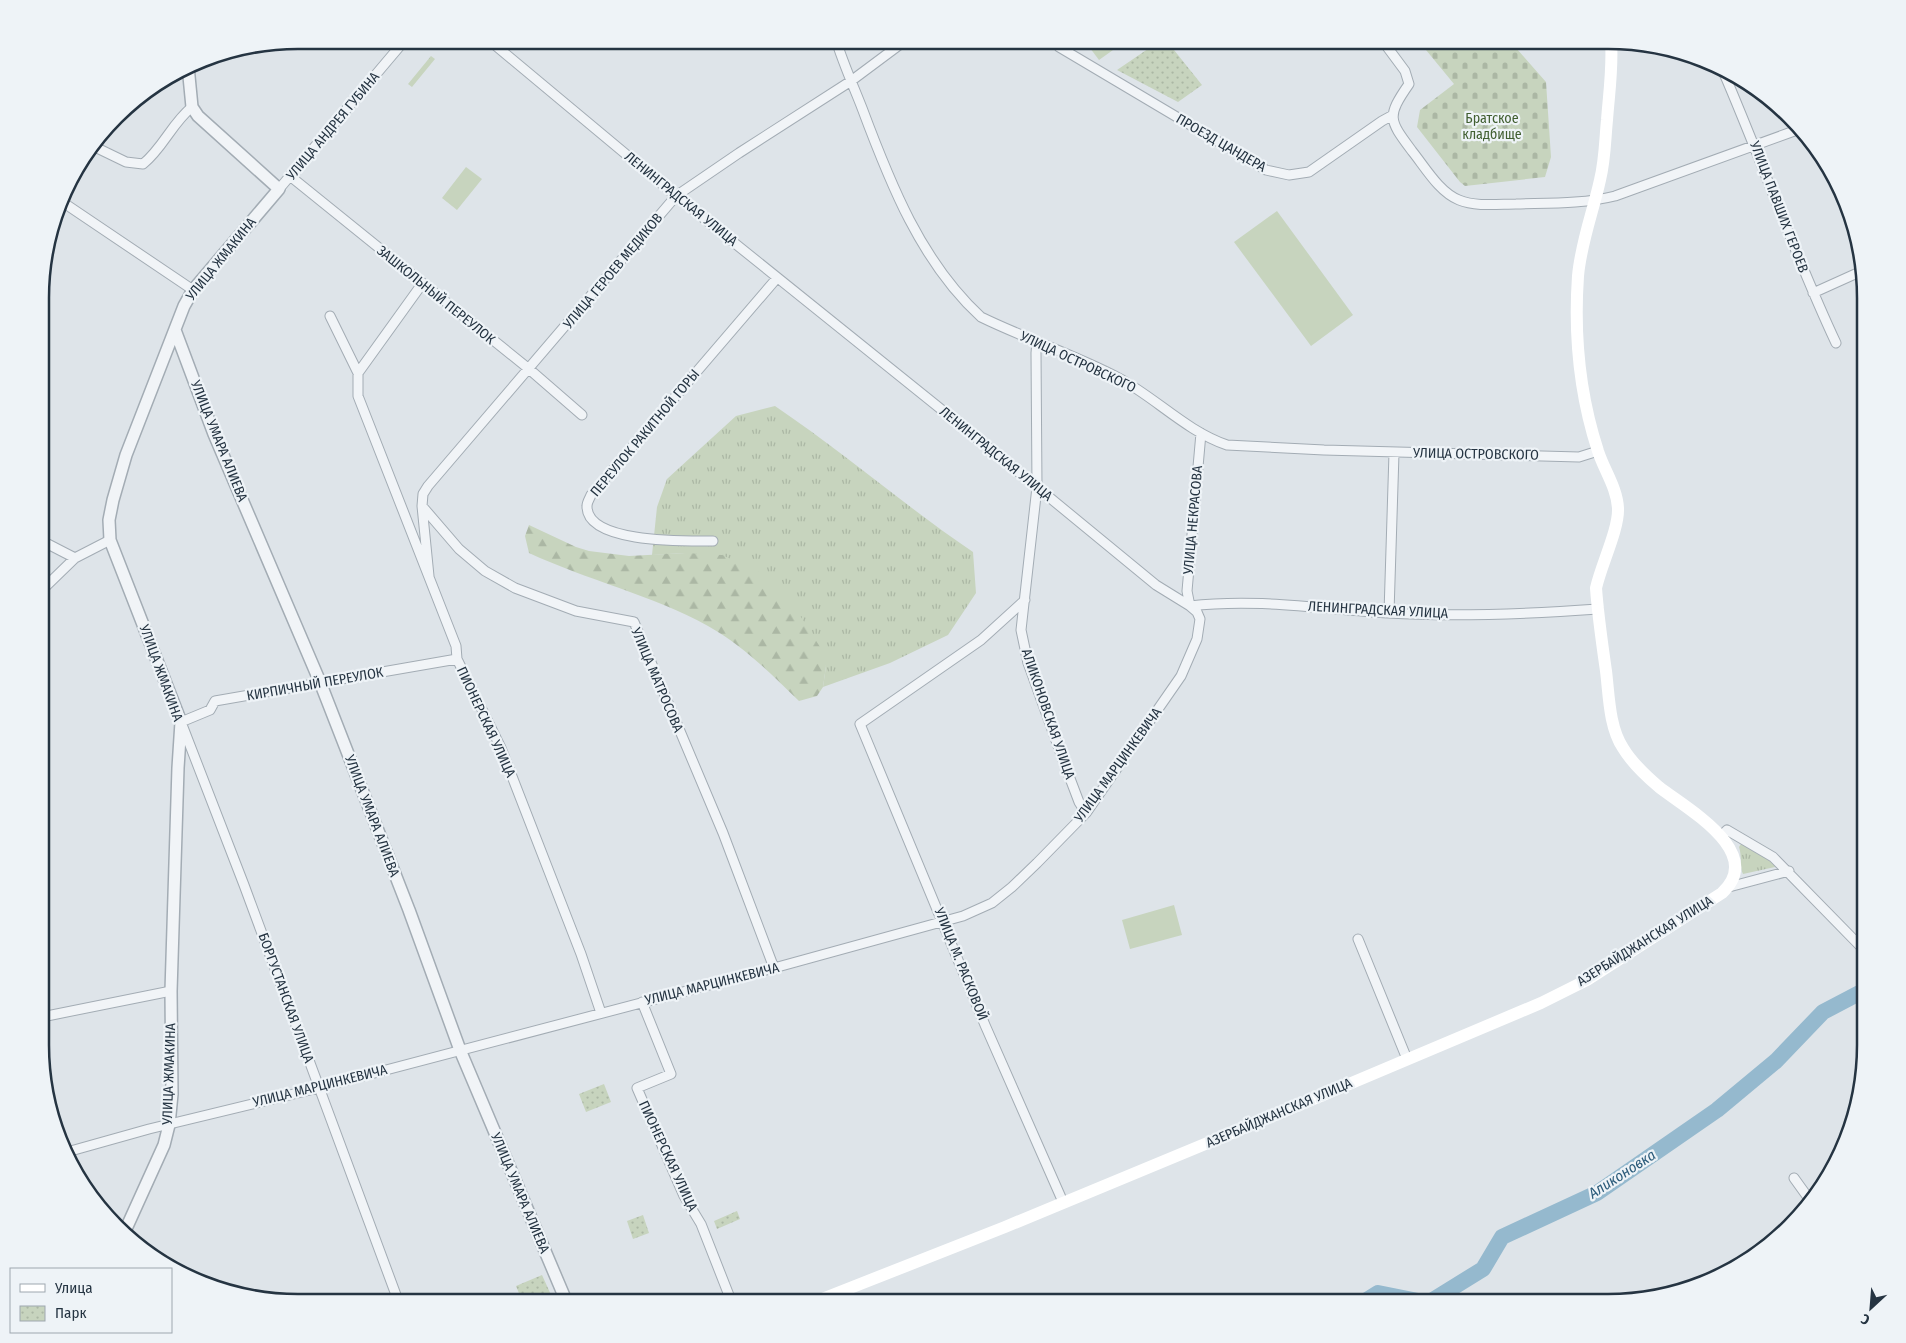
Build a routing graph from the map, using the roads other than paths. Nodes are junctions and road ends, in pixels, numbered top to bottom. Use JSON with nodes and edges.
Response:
{"nodes":[{"id":1,"x":397,"y":49,"type":"edge"},
{"id":2,"x":500,"y":49,"type":"edge"},
{"id":3,"x":839,"y":49,"type":"edge"},
{"id":4,"x":894,"y":49,"type":"edge"},
{"id":5,"x":1061,"y":49,"type":"edge"},
{"id":6,"x":1389,"y":49,"type":"edge"},
{"id":7,"x":1611,"y":49,"type":"edge"},
{"id":8,"x":189,"y":74,"type":"edge"},
{"id":9,"x":1727,"y":79,"type":"edge"},
{"id":10,"x":851,"y":81,"type":"junction"},
{"id":11,"x":192,"y":107,"type":"junction"},
{"id":12,"x":1393,"y":115,"type":"junction"},
{"id":13,"x":1793,"y":132,"type":"edge"},
{"id":14,"x":1756,"y":146,"type":"junction"},
{"id":15,"x":98,"y":149,"type":"edge"},
{"id":16,"x":290,"y":176,"type":"junction"},
{"id":17,"x":279,"y":189,"type":"junction"},
{"id":18,"x":676,"y":196,"type":"junction"},
{"id":19,"x":1595,"y":201,"type":"junction"},
{"id":20,"x":67,"y":205,"type":"edge"},
{"id":21,"x":1856,"y":274,"type":"edge"},
{"id":22,"x":777,"y":278,"type":"junction"},
{"id":23,"x":422,"y":284,"type":"junction"},
{"id":24,"x":193,"y":290,"type":"junction"},
{"id":25,"x":1812,"y":293,"type":"junction"},
{"id":26,"x":330,"y":316,"type":"dead end"},
{"id":27,"x":174,"y":330,"type":"junction"},
{"id":28,"x":1037,"y":342,"type":"junction"},
{"id":29,"x":1836,"y":343,"type":"dead end"},
{"id":30,"x":529,"y":369,"type":"junction"},
{"id":31,"x":358,"y":373,"type":"junction"},
{"id":32,"x":582,"y":415,"type":"dead end"},
{"id":33,"x":1201,"y":433,"type":"junction"},
{"id":34,"x":1598,"y":451,"type":"junction"},
{"id":35,"x":1394,"y":452,"type":"junction"},
{"id":36,"x":1037,"y":487,"type":"junction"},
{"id":37,"x":422,"y":506,"type":"junction"},
{"id":38,"x":110,"y":540,"type":"junction"},
{"id":39,"x":713,"y":542,"type":"dead end"},
{"id":40,"x":49,"y":545,"type":"edge"},
{"id":41,"x":75,"y":558,"type":"junction"},
{"id":42,"x":429,"y":576,"type":"junction"},
{"id":43,"x":49,"y":583,"type":"edge"},
{"id":44,"x":1025,"y":600,"type":"junction"},
{"id":45,"x":1190,"y":606,"type":"junction"},
{"id":46,"x":1598,"y":609,"type":"junction"},
{"id":47,"x":1389,"y":613,"type":"junction"},
{"id":48,"x":456,"y":659,"type":"junction"},
{"id":49,"x":320,"y":682,"type":"junction"},
{"id":50,"x":181,"y":722,"type":"junction"},
{"id":51,"x":1086,"y":813,"type":"junction"},
{"id":52,"x":1721,"y":836,"type":"junction"},
{"id":53,"x":1789,"y":871,"type":"junction"},
{"id":54,"x":1729,"y":887,"type":"junction"},
{"id":55,"x":944,"y":922,"type":"junction"},
{"id":56,"x":1358,"y":939,"type":"dead end"},
{"id":57,"x":1857,"y":942,"type":"edge"},
{"id":58,"x":774,"y":968,"type":"junction"},
{"id":59,"x":171,"y":991,"type":"junction"},
{"id":60,"x":642,"y":1002,"type":"junction"},
{"id":61,"x":601,"y":1014,"type":"junction"},
{"id":62,"x":49,"y":1016,"type":"edge"},
{"id":63,"x":460,"y":1050,"type":"junction"},
{"id":64,"x":1408,"y":1059,"type":"junction"},
{"id":65,"x":319,"y":1087,"type":"junction"},
{"id":66,"x":169,"y":1125,"type":"junction"},
{"id":67,"x":72,"y":1151,"type":"edge"},
{"id":68,"x":1794,"y":1178,"type":"dead end"},
{"id":69,"x":1807,"y":1196,"type":"edge"},
{"id":70,"x":1063,"y":1202,"type":"junction"},
{"id":71,"x":127,"y":1226,"type":"edge"},
{"id":72,"x":396,"y":1294,"type":"edge"},
{"id":73,"x":563,"y":1294,"type":"edge"},
{"id":74,"x":728,"y":1294,"type":"edge"},
{"id":75,"x":834,"y":1294,"type":"edge"}],
"edges":[{"from":1,"to":16,"type":"street","name":"УЛИЦА АНДРЕЯ ГУБИНА"},
{"from":2,"to":18,"type":"street","name":"ЛЕНИНГРАДСКАЯ УЛИЦА"},
{"from":3,"to":10,"type":"street","name":"УЛИЦА ОСТРОВСКОГО"},
{"from":4,"to":10,"type":"street","name":"УЛИЦА ГЕРОЕВ МЕДИКОВ"},
{"from":5,"to":12,"type":"street","name":"ПРОЕЗД ЦАНДЕРА"},
{"from":6,"to":12,"type":"street"},
{"from":7,"to":19,"type":"main road"},
{"from":8,"to":11,"type":"street"},
{"from":9,"to":14,"type":"street","name":"УЛИЦА ПАВШИХ ГЕРОЕВ"},
{"from":10,"to":18,"type":"street","name":"УЛИЦА ГЕРОЕВ МЕДИКОВ"},
{"from":10,"to":28,"type":"street","name":"УЛИЦА ОСТРОВСКОГО"},
{"from":11,"to":15,"type":"street"},
{"from":11,"to":17,"type":"street"},
{"from":12,"to":19,"type":"street"},
{"from":13,"to":14,"type":"street"},
{"from":14,"to":19,"type":"street"},
{"from":14,"to":25,"type":"street","name":"УЛИЦА ПАВШИХ ГЕРОЕВ"},
{"from":16,"to":17,"type":"street","name":"УЛИЦА АНДРЕЯ ГУБИНА"},
{"from":16,"to":23,"type":"street","name":"ЗАШКОЛЬНЫЙ ПЕРЕУЛОК"},
{"from":17,"to":24,"type":"street","name":"УЛИЦА ЖМАКИНА"},
{"from":18,"to":22,"type":"street","name":"ЛЕНИНГРАДСКАЯ УЛИЦА"},
{"from":18,"to":30,"type":"street","name":"УЛИЦА ГЕРОЕВ МЕДИКОВ"},
{"from":19,"to":34,"type":"main road"},
{"from":20,"to":24,"type":"street"},
{"from":21,"to":25,"type":"street"},
{"from":22,"to":36,"type":"street","name":"ЛЕНИНГРАДСКАЯ УЛИЦА"},
{"from":22,"to":39,"type":"street","name":"ПЕРЕУЛОК РАКИТНОЙ ГОРЫ"},
{"from":23,"to":30,"type":"street","name":"ЗАШКОЛЬНЫЙ ПЕРЕУЛОК"},
{"from":23,"to":31,"type":"street"},
{"from":24,"to":27,"type":"street","name":"УЛИЦА ЖМАКИНА"},
{"from":25,"to":29,"type":"street","name":"УЛИЦА ПАВШИХ ГЕРОЕВ"},
{"from":26,"to":31,"type":"street"},
{"from":27,"to":38,"type":"street","name":"УЛИЦА ЖМАКИНА"},
{"from":27,"to":49,"type":"street","name":"УЛИЦА УМАРА АЛИЕВА"},
{"from":28,"to":33,"type":"street","name":"УЛИЦА ОСТРОВСКОГО"},
{"from":28,"to":36,"type":"street","name":"АЛИКОНОВСКАЯ УЛИЦА"},
{"from":30,"to":32,"type":"street","name":"ЗАШКОЛЬНЫЙ ПЕРЕУЛОК"},
{"from":30,"to":37,"type":"street","name":"УЛИЦА ГЕРОЕВ МЕДИКОВ"},
{"from":31,"to":42,"type":"street","name":"ПИОНЕРСКАЯ УЛИЦА"},
{"from":33,"to":35,"type":"street","name":"УЛИЦА ОСТРОВСКОГО"},
{"from":33,"to":45,"type":"street","name":"УЛИЦА НЕКРАСОВА"},
{"from":34,"to":35,"type":"street","name":"УЛИЦА ОСТРОВСКОГО"},
{"from":34,"to":46,"type":"main road"},
{"from":35,"to":47,"type":"street"},
{"from":36,"to":44,"type":"street","name":"АЛИКОНОВСКАЯ УЛИЦА"},
{"from":36,"to":45,"type":"street","name":"ЛЕНИНГРАДСКАЯ УЛИЦА"},
{"from":37,"to":42,"type":"street","name":"УЛИЦА ГЕРОЕВ МЕДИКОВ"},
{"from":37,"to":58,"type":"street","name":"УЛИЦА МАТРОСОВА"},
{"from":38,"to":41,"type":"street"},
{"from":38,"to":50,"type":"street","name":"УЛИЦА ЖМАКИНА"},
{"from":40,"to":41,"type":"street"},
{"from":41,"to":43,"type":"street"},
{"from":42,"to":48,"type":"street","name":"ПИОНЕРСКАЯ УЛИЦА"},
{"from":44,"to":51,"type":"street","name":"АЛИКОНОВСКАЯ УЛИЦА"},
{"from":44,"to":55,"type":"street","name":"УЛИЦА М. РАСКОВОЙ"},
{"from":45,"to":47,"type":"street","name":"ЛЕНИНГРАДСКАЯ УЛИЦА"},
{"from":45,"to":51,"type":"street","name":"УЛИЦА МАРЦИНКЕВИЧА"},
{"from":46,"to":47,"type":"street","name":"ЛЕНИНГРАДСКАЯ УЛИЦА"},
{"from":46,"to":52,"type":"main road"},
{"from":48,"to":49,"type":"street","name":"КИРПИЧНЫЙ ПЕРЕУЛОК"},
{"from":48,"to":61,"type":"street","name":"ПИОНЕРСКАЯ УЛИЦА"},
{"from":49,"to":50,"type":"street","name":"КИРПИЧНЫЙ ПЕРЕУЛОК"},
{"from":49,"to":63,"type":"street","name":"УЛИЦА УМАРА АЛИЕВА"},
{"from":50,"to":59,"type":"street","name":"УЛИЦА ЖМАКИНА"},
{"from":50,"to":65,"type":"street","name":"БОРГУСТАНСКАЯ УЛИЦА"},
{"from":51,"to":55,"type":"street","name":"УЛИЦА МАРЦИНКЕВИЧА"},
{"from":52,"to":53,"type":"street"},
{"from":52,"to":54,"type":"main road"},
{"from":53,"to":54,"type":"street"},
{"from":53,"to":57,"type":"street"},
{"from":54,"to":64,"type":"main road","name":"АЗЕРБАЙДЖАНСКАЯ УЛИЦА"},
{"from":55,"to":58,"type":"street","name":"УЛИЦА МАРЦИНКЕВИЧА"},
{"from":55,"to":70,"type":"street","name":"УЛИЦА М. РАСКОВОЙ"},
{"from":56,"to":64,"type":"street"},
{"from":58,"to":60,"type":"street","name":"УЛИЦА МАРЦИНКЕВИЧА"},
{"from":59,"to":62,"type":"street"},
{"from":59,"to":66,"type":"street","name":"УЛИЦА ЖМАКИНА"},
{"from":60,"to":61,"type":"street","name":"УЛИЦА МАРЦИНКЕВИЧА"},
{"from":60,"to":74,"type":"street","name":"ПИОНЕРСКАЯ УЛИЦА"},
{"from":61,"to":63,"type":"street","name":"УЛИЦА МАРЦИНКЕВИЧА"},
{"from":63,"to":65,"type":"street","name":"УЛИЦА МАРЦИНКЕВИЧА"},
{"from":63,"to":73,"type":"street","name":"УЛИЦА УМАРА АЛИЕВА"},
{"from":64,"to":70,"type":"main road","name":"АЗЕРБАЙДЖАНСКАЯ УЛИЦА"},
{"from":65,"to":66,"type":"street","name":"УЛИЦА МАРЦИНКЕВИЧА"},
{"from":65,"to":72,"type":"street","name":"БОРГУСТАНСКАЯ УЛИЦА"},
{"from":66,"to":67,"type":"street","name":"УЛИЦА МАРЦИНКЕВИЧА"},
{"from":66,"to":71,"type":"street","name":"УЛИЦА ЖМАКИНА"},
{"from":68,"to":69,"type":"street"},
{"from":70,"to":75,"type":"main road","name":"АЗЕРБАЙДЖАНСКАЯ УЛИЦА"}]}
